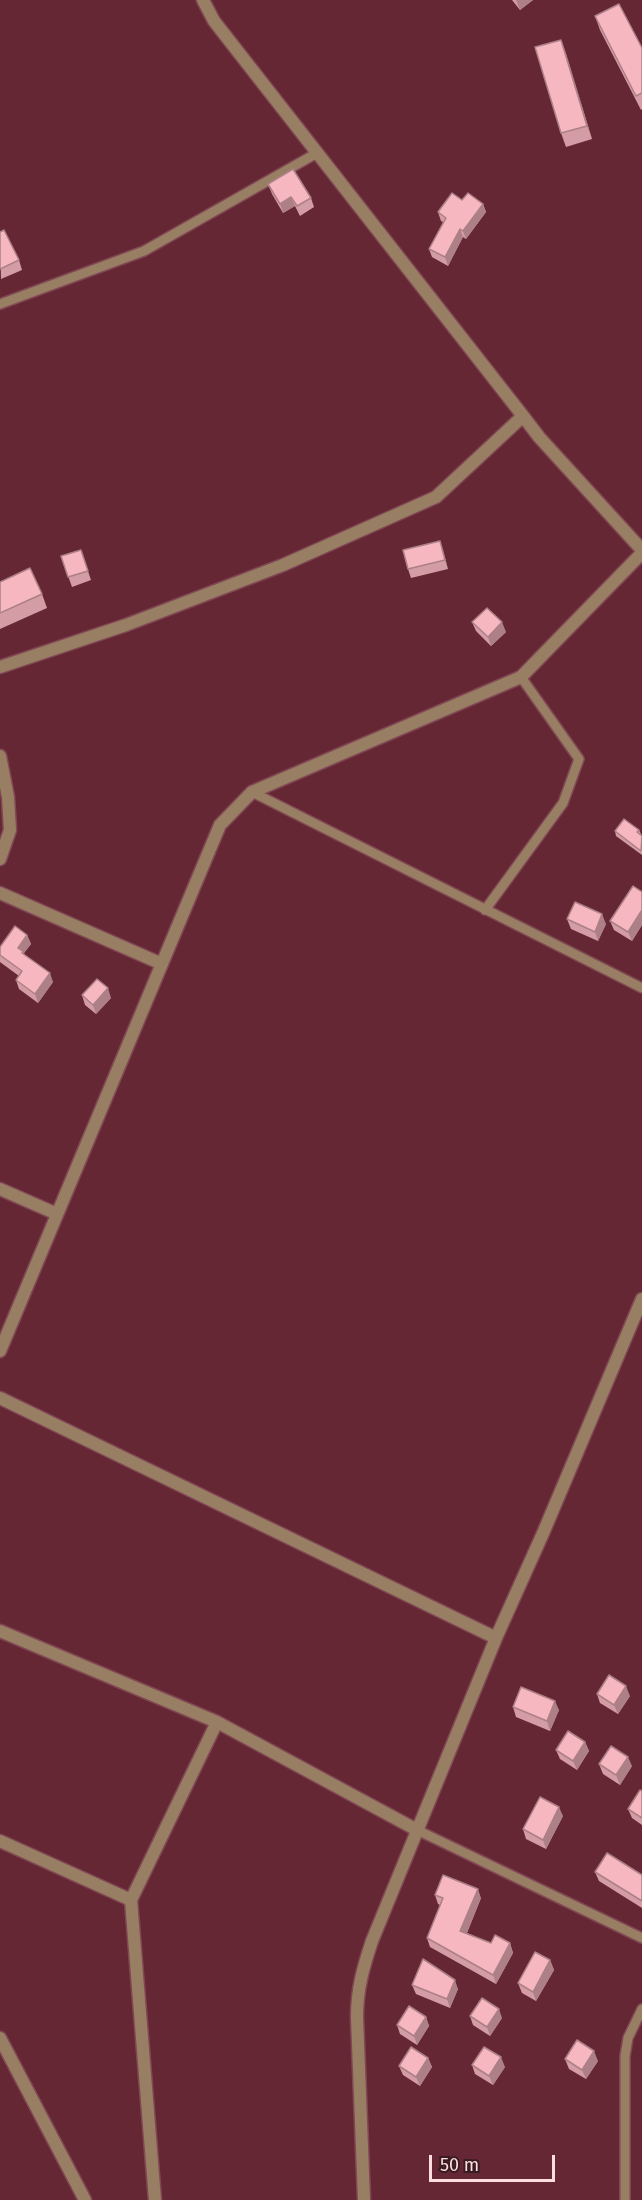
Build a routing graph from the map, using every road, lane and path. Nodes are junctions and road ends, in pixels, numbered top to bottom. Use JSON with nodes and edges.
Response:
{"nodes":[{"id":1,"x":203,"y":0,"type":"edge"},
{"id":2,"x":318,"y":153,"type":"junction"},
{"id":3,"x":0,"y":304,"type":"edge"},
{"id":4,"x":523,"y":416,"type":"junction"},
{"id":5,"x":642,"y":551,"type":"edge"},
{"id":6,"x":0,"y":668,"type":"edge"},
{"id":7,"x":521,"y":677,"type":"junction"},
{"id":8,"x":0,"y":756,"type":"edge"},
{"id":9,"x":252,"y":792,"type":"junction"},
{"id":10,"x":0,"y":859,"type":"edge"},
{"id":11,"x":0,"y":893,"type":"edge"},
{"id":12,"x":485,"y":910,"type":"junction"},
{"id":13,"x":162,"y":964,"type":"junction"},
{"id":14,"x":642,"y":988,"type":"edge"},
{"id":15,"x":0,"y":1189,"type":"edge"},
{"id":16,"x":57,"y":1214,"type":"junction"},
{"id":17,"x":642,"y":1299,"type":"edge"},
{"id":18,"x":0,"y":1351,"type":"edge"},
{"id":19,"x":0,"y":1398,"type":"edge"},
{"id":20,"x":0,"y":1631,"type":"edge"},
{"id":21,"x":496,"y":1638,"type":"junction"},
{"id":22,"x":217,"y":1722,"type":"junction"},
{"id":23,"x":417,"y":1830,"type":"junction"},
{"id":24,"x":0,"y":1840,"type":"edge"},
{"id":25,"x":131,"y":1900,"type":"junction"},
{"id":26,"x":642,"y":1938,"type":"edge"},
{"id":27,"x":642,"y":2009,"type":"edge"},
{"id":28,"x":0,"y":2038,"type":"edge"},
{"id":29,"x":85,"y":2200,"type":"edge"},
{"id":30,"x":155,"y":2200,"type":"edge"},
{"id":31,"x":364,"y":2200,"type":"edge"},
{"id":32,"x":625,"y":2200,"type":"edge"}],
"edges":[{"from":1,"to":2,"type":"street"},
{"from":2,"to":3,"type":"lane"},
{"from":2,"to":4,"type":"street"},
{"from":4,"to":5,"type":"street"},
{"from":4,"to":6,"type":"street"},
{"from":5,"to":7,"type":"street"},
{"from":7,"to":9,"type":"street"},
{"from":7,"to":12,"type":"lane"},
{"from":8,"to":10,"type":"street"},
{"from":9,"to":12,"type":"lane"},
{"from":9,"to":13,"type":"street"},
{"from":11,"to":13,"type":"street"},
{"from":12,"to":14,"type":"lane"},
{"from":13,"to":16,"type":"street"},
{"from":15,"to":16,"type":"street"},
{"from":16,"to":18,"type":"street"},
{"from":17,"to":21,"type":"street"},
{"from":19,"to":21,"type":"street"},
{"from":20,"to":22,"type":"street"},
{"from":21,"to":23,"type":"street"},
{"from":22,"to":23,"type":"street"},
{"from":22,"to":25,"type":"street"},
{"from":23,"to":26,"type":"lane"},
{"from":23,"to":31,"type":"street"},
{"from":24,"to":25,"type":"street"},
{"from":25,"to":30,"type":"street"},
{"from":27,"to":32,"type":"lane"},
{"from":28,"to":29,"type":"street"}]}
